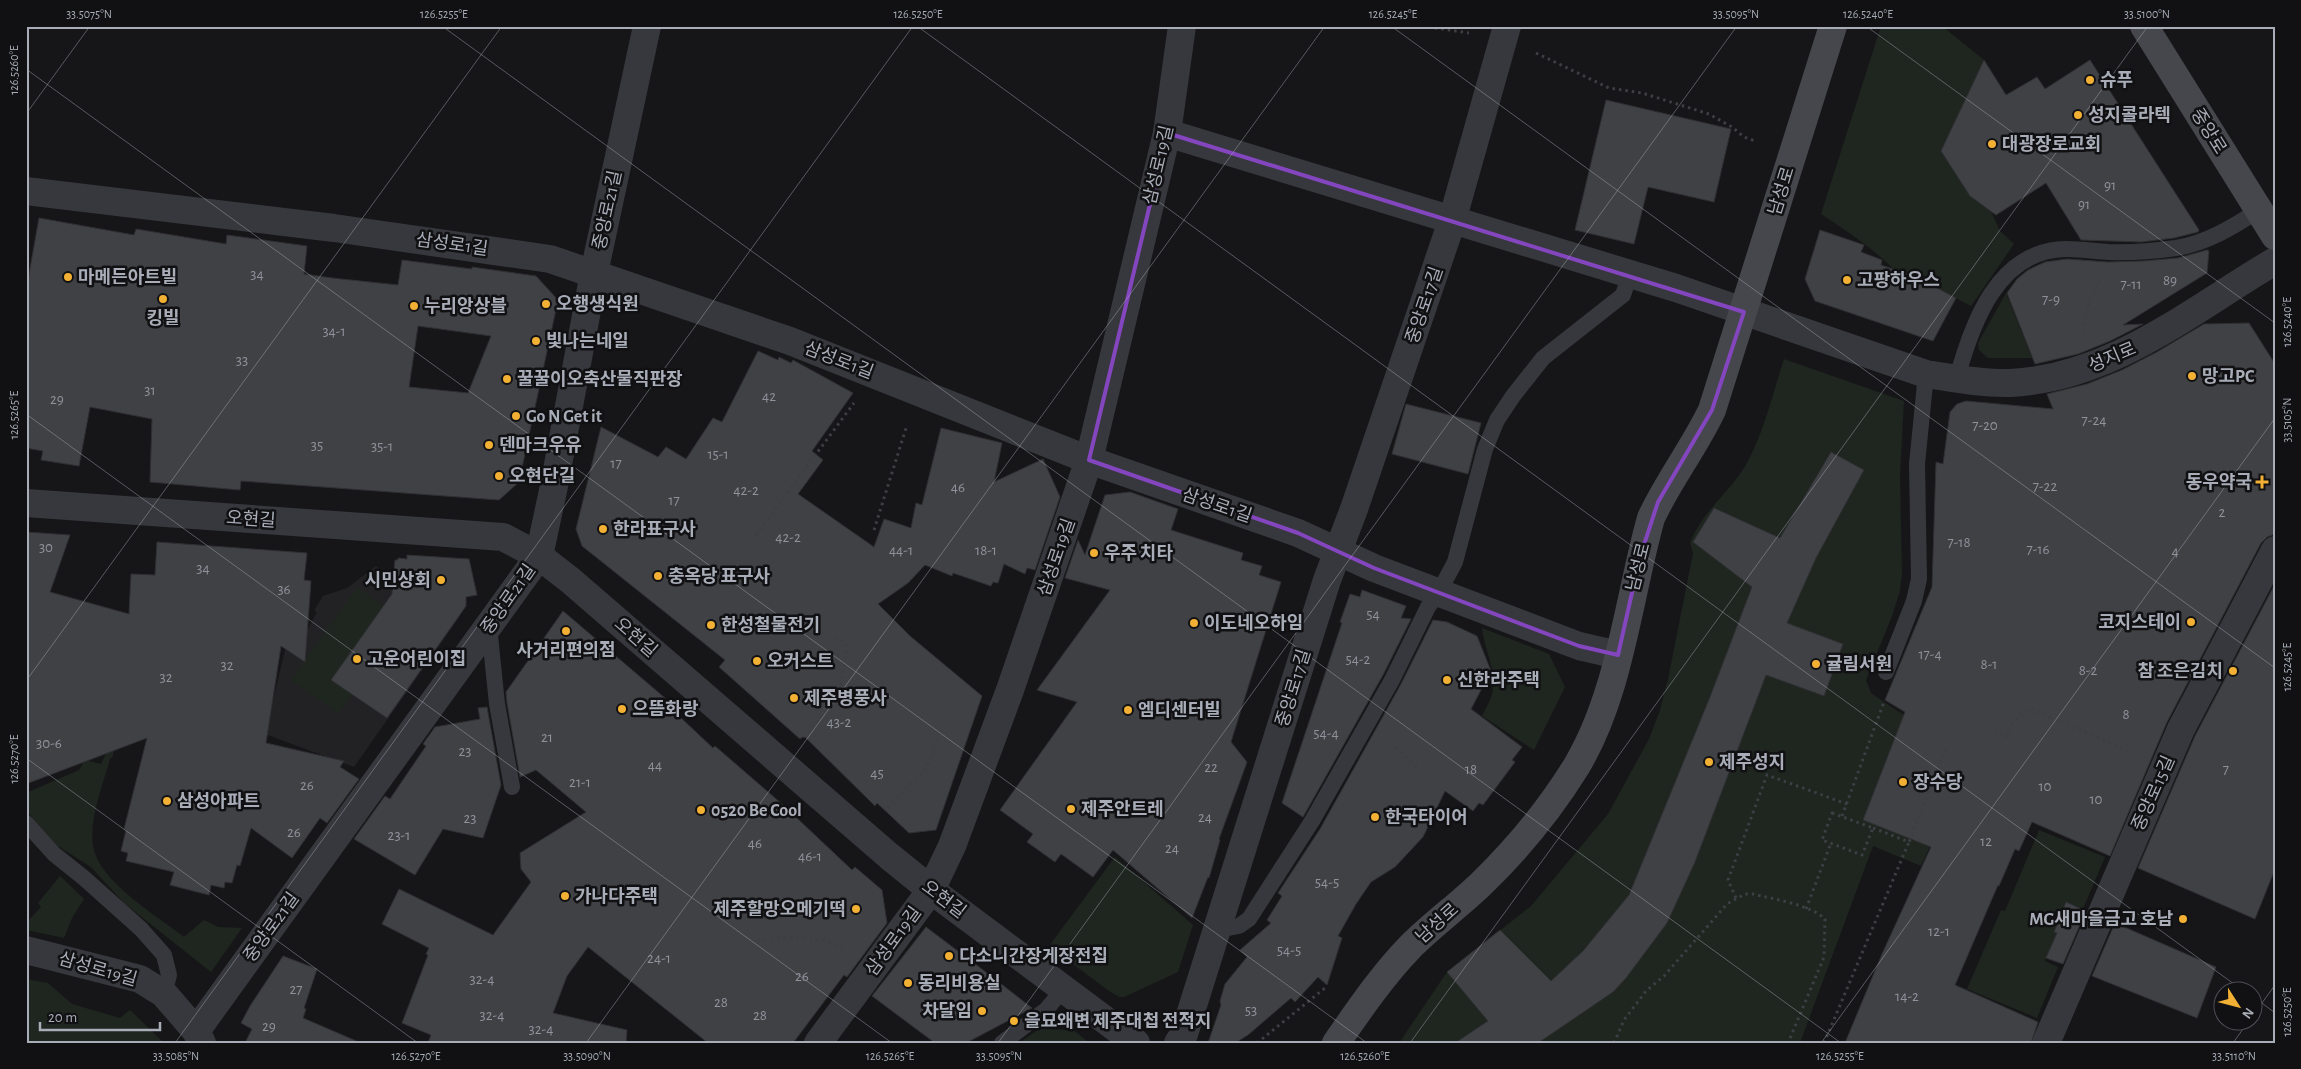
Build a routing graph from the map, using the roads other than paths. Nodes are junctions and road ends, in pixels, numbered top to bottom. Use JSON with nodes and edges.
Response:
{"nodes":[{"id":1,"x":647,"y":26,"type":"edge"},
{"id":2,"x":1182,"y":26,"type":"edge"},
{"id":3,"x":1833,"y":26,"type":"edge"},
{"id":4,"x":2144,"y":26,"type":"edge"},
{"id":5,"x":1506,"y":32,"type":"edge"},
{"id":6,"x":1166,"y":133,"type":"junction"},
{"id":7,"x":26,"y":191,"type":"edge"},
{"id":8,"x":2259,"y":210,"type":"junction"},
{"id":9,"x":1452,"y":221,"type":"junction"},
{"id":10,"x":2275,"y":236,"type":"edge"},
{"id":11,"x":2275,"y":260,"type":"edge"},
{"id":12,"x":594,"y":273,"type":"junction"},
{"id":13,"x":1630,"y":274,"type":"junction"},
{"id":14,"x":1744,"y":312,"type":"junction"},
{"id":15,"x":1926,"y":374,"type":"junction"},
{"id":16,"x":1957,"y":378,"type":"junction"},
{"id":17,"x":1089,"y":460,"type":"junction"},
{"id":18,"x":26,"y":503,"type":"edge"},
{"id":19,"x":2275,"y":550,"type":"edge"},
{"id":20,"x":1338,"y":552,"type":"junction"},
{"id":21,"x":539,"y":556,"type":"junction"},
{"id":22,"x":1439,"y":592,"type":"junction"},
{"id":23,"x":489,"y":626,"type":"junction"},
{"id":24,"x":1618,"y":655,"type":"junction"},
{"id":25,"x":1886,"y":672,"type":"dead end"},
{"id":26,"x":512,"y":787,"type":"dead end"},
{"id":27,"x":26,"y":823,"type":"edge"},
{"id":28,"x":931,"y":890,"type":"junction"},
{"id":29,"x":1217,"y":930,"type":"junction"},
{"id":30,"x":26,"y":950,"type":"edge"},
{"id":31,"x":1064,"y":988,"type":"junction"},
{"id":32,"x":164,"y":994,"type":"junction"},
{"id":33,"x":199,"y":1037,"type":"edge"},
{"id":34,"x":818,"y":1043,"type":"edge"},
{"id":35,"x":1002,"y":1043,"type":"edge"},
{"id":36,"x":1136,"y":1043,"type":"edge"},
{"id":37,"x":1178,"y":1043,"type":"edge"},
{"id":38,"x":1336,"y":1043,"type":"edge"},
{"id":39,"x":2046,"y":1043,"type":"edge"}],
"edges":[{"from":1,"to":12,"type":"street","name":"중앙로21길"},
{"from":2,"to":6,"type":"street","name":"삼성로19길"},
{"from":3,"to":14,"type":"street","name":"남성로"},
{"from":4,"to":8,"type":"street","name":"중앙로"},
{"from":5,"to":9,"type":"street","name":"중앙로17길"},
{"from":6,"to":9,"type":"street"},
{"from":6,"to":17,"type":"street","name":"삼성로19길"},
{"from":7,"to":12,"type":"street","name":"삼성로1길"},
{"from":8,"to":10,"type":"street","name":"중앙로"},
{"from":8,"to":16,"type":"lane"},
{"from":9,"to":13,"type":"street","name":"성지로"},
{"from":9,"to":20,"type":"street","name":"중앙로17길"},
{"from":11,"to":16,"type":"street","name":"성지로"},
{"from":12,"to":17,"type":"street","name":"삼성로1길"},
{"from":12,"to":21,"type":"street","name":"중앙로21길"},
{"from":13,"to":14,"type":"street","name":"성지로"},
{"from":13,"to":22,"type":"lane"},
{"from":14,"to":15,"type":"street","name":"성지로"},
{"from":14,"to":24,"type":"street","name":"남성로"},
{"from":15,"to":16,"type":"street","name":"성지로"},
{"from":15,"to":25,"type":"lane"},
{"from":17,"to":20,"type":"street","name":"삼성로1길"},
{"from":17,"to":28,"type":"street","name":"삼성로19길"},
{"from":18,"to":21,"type":"street","name":"오현길"},
{"from":19,"to":39,"type":"street","name":"중앙로15길"},
{"from":20,"to":22,"type":"street","name":"삼성로1길"},
{"from":20,"to":29,"type":"street","name":"중앙로17길"},
{"from":21,"to":23,"type":"street","name":"중앙로21길"},
{"from":21,"to":28,"type":"street","name":"오현길"},
{"from":22,"to":24,"type":"street","name":"삼성로1길"},
{"from":22,"to":29,"type":"lane"},
{"from":23,"to":26,"type":"lane"},
{"from":23,"to":33,"type":"street","name":"중앙로21길"},
{"from":24,"to":38,"type":"street","name":"남성로"},
{"from":27,"to":32,"type":"lane"},
{"from":28,"to":31,"type":"street","name":"오현길"},
{"from":28,"to":34,"type":"street","name":"삼성로19길"},
{"from":29,"to":37,"type":"street","name":"중앙로17길"},
{"from":30,"to":32,"type":"street","name":"삼성로19길"},
{"from":31,"to":35,"type":"lane"},
{"from":31,"to":36,"type":"street","name":"오현길"},
{"from":32,"to":33,"type":"street","name":"삼성로19길"}]}
